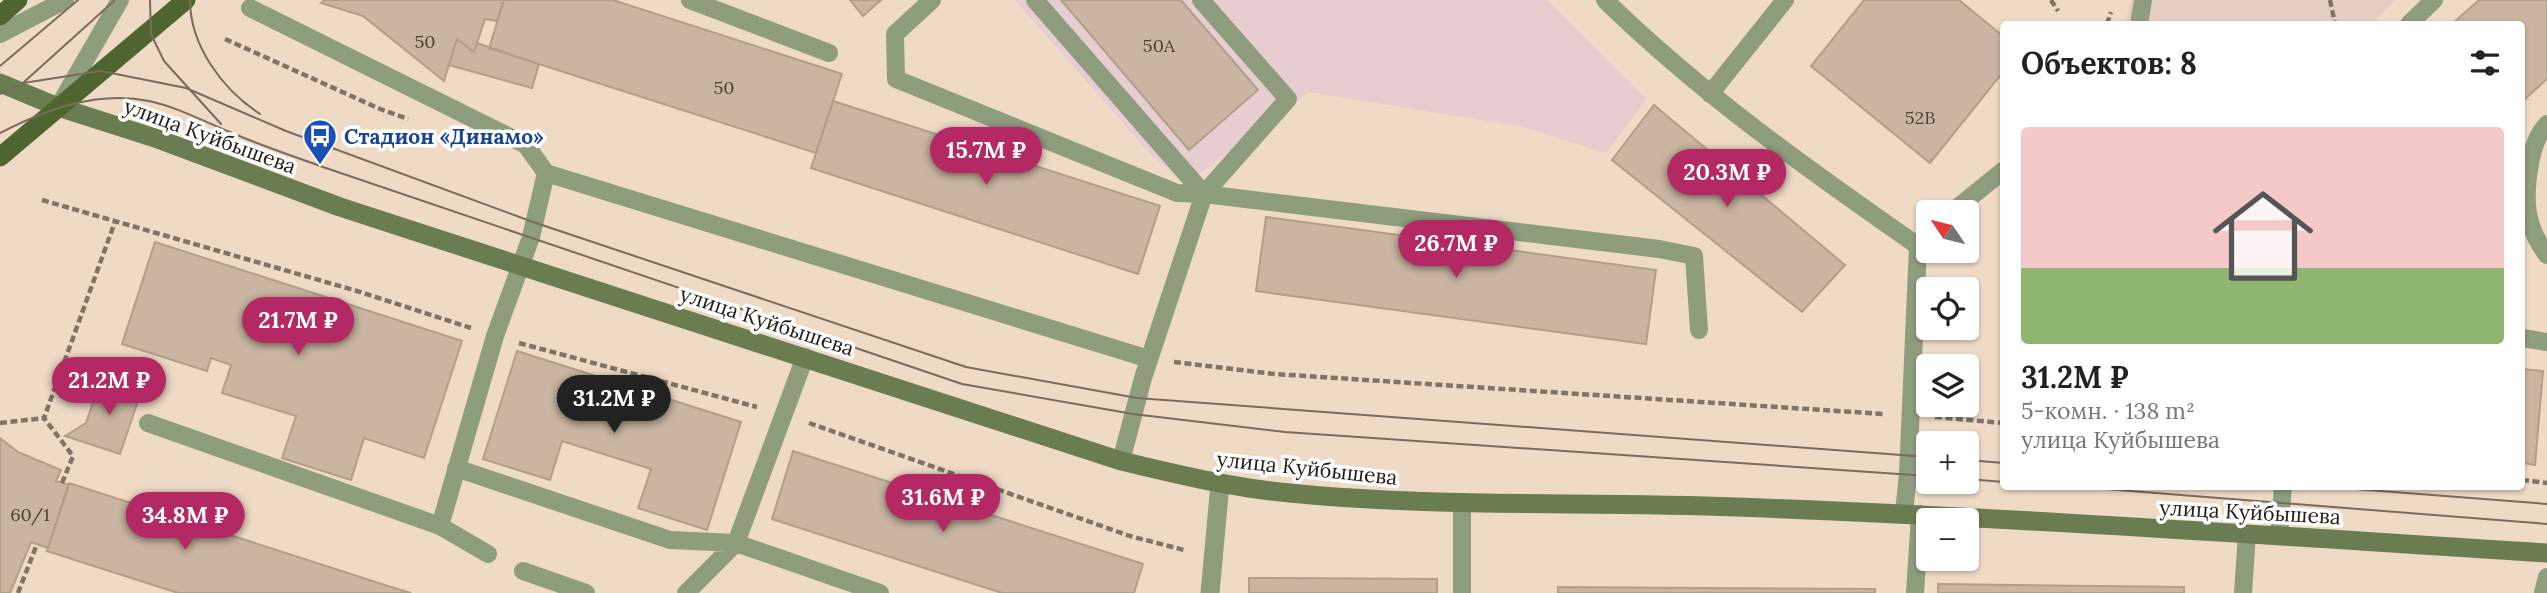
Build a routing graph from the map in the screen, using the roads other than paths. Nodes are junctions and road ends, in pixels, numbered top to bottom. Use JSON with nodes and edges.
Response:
{"nodes":[{"id":1,"x":18,"y":0,"type":"edge"},
{"id":2,"x":65,"y":0,"type":"edge"},
{"id":3,"x":120,"y":0,"type":"edge"},
{"id":4,"x":186,"y":0,"type":"edge"},
{"id":5,"x":690,"y":0,"type":"edge"},
{"id":6,"x":932,"y":0,"type":"edge"},
{"id":7,"x":1035,"y":0,"type":"edge"},
{"id":8,"x":1201,"y":0,"type":"edge"},
{"id":9,"x":1605,"y":0,"type":"edge"},
{"id":10,"x":1785,"y":0,"type":"edge"},
{"id":11,"x":2143,"y":0,"type":"edge"},
{"id":12,"x":2434,"y":0,"type":"edge"},
{"id":13,"x":250,"y":8,"type":"dead end"},
{"id":14,"x":0,"y":16,"type":"edge"},
{"id":15,"x":2140,"y":21,"type":"edge"},
{"id":16,"x":2412,"y":21,"type":"edge"},
{"id":17,"x":0,"y":34,"type":"edge"},
{"id":18,"x":829,"y":53,"type":"dead end"},
{"id":19,"x":0,"y":83,"type":"edge"},
{"id":20,"x":1710,"y":94,"type":"junction"},
{"id":21,"x":58,"y":107,"type":"junction"},
{"id":22,"x":2547,"y":124,"type":"edge"},
{"id":23,"x":0,"y":157,"type":"edge"},
{"id":24,"x":545,"y":173,"type":"junction"},
{"id":25,"x":2000,"y":173,"type":"edge"},
{"id":26,"x":1204,"y":194,"type":"junction"},
{"id":27,"x":1967,"y":200,"type":"edge"},
{"id":28,"x":1916,"y":236,"type":"edge"},
{"id":29,"x":2547,"y":255,"type":"edge"},
{"id":30,"x":1922,"y":263,"type":"edge"},
{"id":31,"x":520,"y":265,"type":"junction"},
{"id":32,"x":1699,"y":330,"type":"dead end"},
{"id":33,"x":2525,"y":338,"type":"edge"},
{"id":34,"x":2547,"y":342,"type":"edge"},
{"id":35,"x":805,"y":358,"type":"junction"},
{"id":36,"x":1149,"y":359,"type":"junction"},
{"id":37,"x":148,"y":423,"type":"dead end"},
{"id":38,"x":1121,"y":461,"type":"junction"},
{"id":39,"x":456,"y":468,"type":"junction"},
{"id":40,"x":1220,"y":484,"type":"junction"},
{"id":41,"x":2283,"y":490,"type":"edge"},
{"id":42,"x":1462,"y":504,"type":"junction"},
{"id":43,"x":1912,"y":514,"type":"junction"},
{"id":44,"x":440,"y":526,"type":"junction"},
{"id":45,"x":2247,"y":534,"type":"junction"},
{"id":46,"x":2279,"y":536,"type":"junction"},
{"id":47,"x":736,"y":543,"type":"junction"},
{"id":48,"x":2547,"y":553,"type":"edge"},
{"id":49,"x":488,"y":554,"type":"dead end"},
{"id":50,"x":523,"y":571,"type":"dead end"},
{"id":51,"x":2547,"y":577,"type":"edge"},
{"id":52,"x":586,"y":593,"type":"edge"},
{"id":53,"x":686,"y":593,"type":"edge"},
{"id":54,"x":880,"y":593,"type":"edge"},
{"id":55,"x":1210,"y":593,"type":"edge"},
{"id":56,"x":1462,"y":593,"type":"edge"},
{"id":57,"x":1915,"y":593,"type":"edge"},
{"id":58,"x":2243,"y":593,"type":"edge"},
{"id":59,"x":2543,"y":593,"type":"edge"}],
"edges":[{"from":1,"to":14,"type":"main road"},
{"from":2,"to":17,"type":"lane"},
{"from":3,"to":21,"type":"lane"},
{"from":4,"to":21,"type":"main road"},
{"from":5,"to":18,"type":"lane"},
{"from":6,"to":26,"type":"lane"},
{"from":7,"to":26,"type":"lane"},
{"from":8,"to":26,"type":"lane"},
{"from":9,"to":20,"type":"lane"},
{"from":10,"to":20,"type":"lane"},
{"from":11,"to":15,"type":"lane"},
{"from":12,"to":16,"type":"lane"},
{"from":13,"to":24,"type":"lane"},
{"from":19,"to":21,"type":"main road","name":"улица Куйбышева"},
{"from":20,"to":28,"type":"lane"},
{"from":21,"to":23,"type":"main road"},
{"from":21,"to":31,"type":"main road","name":"улица Куйбышева"},
{"from":22,"to":29,"type":"lane"},
{"from":24,"to":31,"type":"lane"},
{"from":24,"to":36,"type":"lane"},
{"from":25,"to":27,"type":"lane"},
{"from":26,"to":32,"type":"lane"},
{"from":26,"to":36,"type":"lane"},
{"from":30,"to":43,"type":"lane"},
{"from":31,"to":35,"type":"main road","name":"улица Куйбышева"},
{"from":31,"to":39,"type":"lane"},
{"from":33,"to":34,"type":"lane"},
{"from":35,"to":38,"type":"main road","name":"улица Куйбышева"},
{"from":35,"to":47,"type":"lane"},
{"from":36,"to":38,"type":"lane"},
{"from":37,"to":44,"type":"lane"},
{"from":38,"to":40,"type":"main road","name":"улица Куйбышева"},
{"from":39,"to":44,"type":"lane"},
{"from":39,"to":47,"type":"lane"},
{"from":40,"to":42,"type":"main road","name":"улица Куйбышева"},
{"from":40,"to":55,"type":"street"},
{"from":41,"to":46,"type":"lane"},
{"from":42,"to":43,"type":"main road","name":"улица Куйбышева"},
{"from":42,"to":56,"type":"lane"},
{"from":43,"to":45,"type":"main road","name":"улица Куйбышева"},
{"from":43,"to":57,"type":"lane"},
{"from":44,"to":49,"type":"lane"},
{"from":45,"to":46,"type":"main road","name":"улица Куйбышева"},
{"from":45,"to":58,"type":"lane"},
{"from":46,"to":48,"type":"main road","name":"улица Куйбышева"},
{"from":47,"to":53,"type":"lane"},
{"from":47,"to":54,"type":"lane"},
{"from":50,"to":52,"type":"lane"},
{"from":51,"to":59,"type":"lane"}]}
